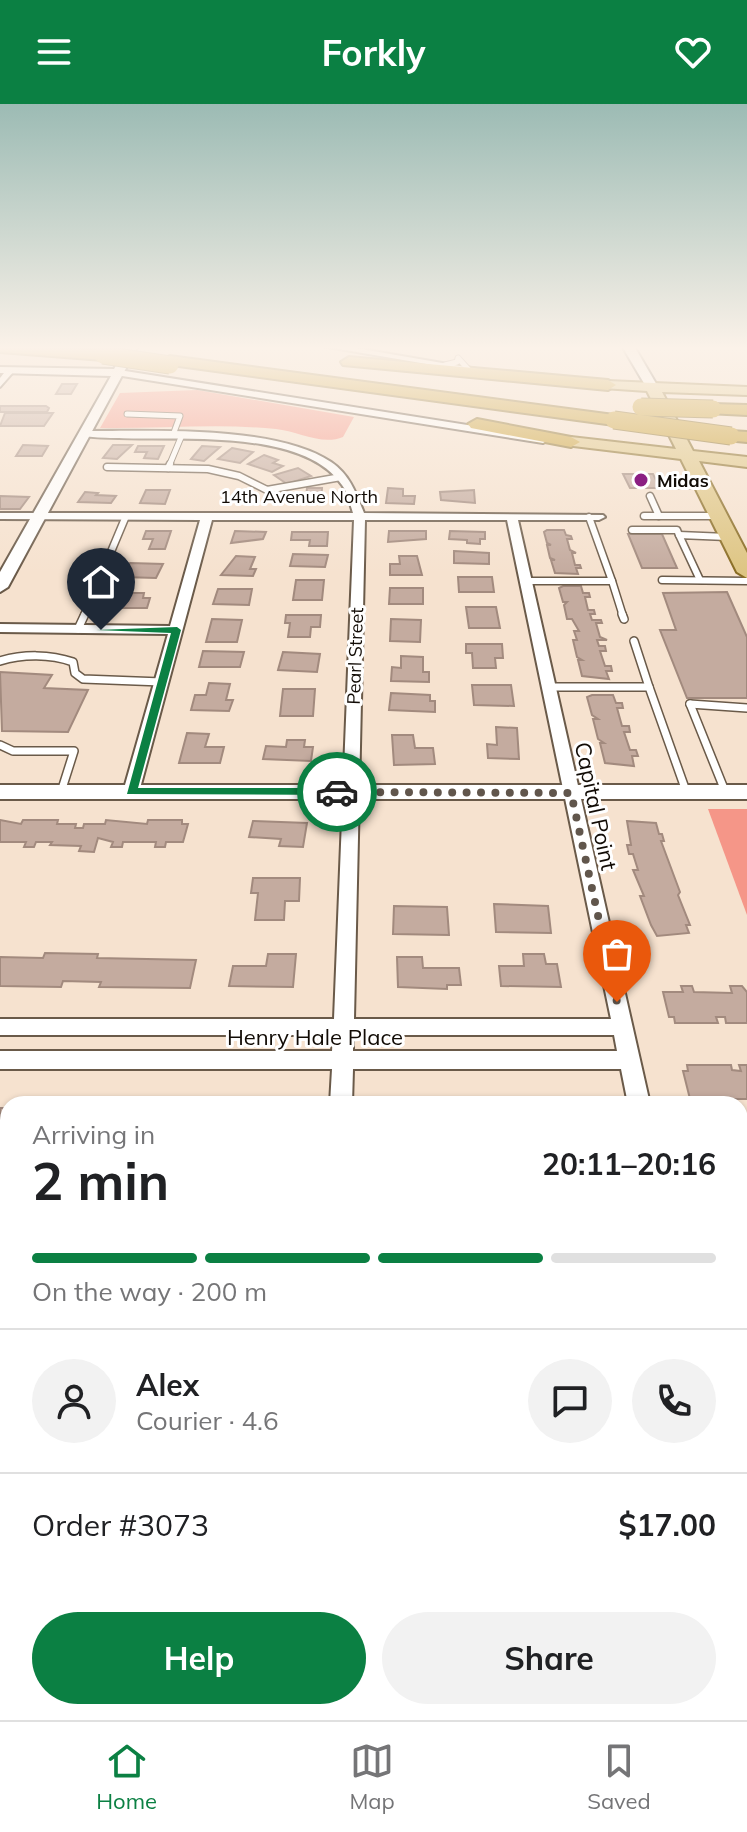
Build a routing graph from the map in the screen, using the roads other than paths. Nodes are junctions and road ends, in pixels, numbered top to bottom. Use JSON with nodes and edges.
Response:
{"nodes":[{"id":1,"x":93,"y":421,"type":"edge"},
{"id":2,"x":179,"y":421,"type":"edge"},
{"id":3,"x":415,"y":421,"type":"edge"},
{"id":4,"x":476,"y":421,"type":"edge"},
{"id":5,"x":669,"y":421,"type":"edge"},
{"id":6,"x":684,"y":421,"type":"edge"},
{"id":7,"x":684,"y":421,"type":"edge"},
{"id":8,"x":729,"y":426,"type":"edge"},
{"id":9,"x":86,"y":434,"type":"junction"},
{"id":10,"x":177,"y":435,"type":"junction"},
{"id":11,"x":571,"y":442,"type":"junction"},
{"id":12,"x":686,"y":457,"type":"junction"},
{"id":13,"x":747,"y":462,"type":"edge"},
{"id":14,"x":107,"y":467,"type":"dead end"},
{"id":15,"x":168,"y":468,"type":"junction"},
{"id":16,"x":341,"y":477,"type":"junction"},
{"id":17,"x":663,"y":485,"type":"dead end"},
{"id":18,"x":700,"y":485,"type":"junction"},
{"id":19,"x":650,"y":496,"type":"dead end"},
{"id":20,"x":0,"y":516,"type":"edge"},
{"id":21,"x":38,"y":516,"type":"junction"},
{"id":22,"x":126,"y":516,"type":"junction"},
{"id":23,"x":207,"y":516,"type":"junction"},
{"id":24,"x":360,"y":516,"type":"junction"},
{"id":25,"x":644,"y":516,"type":"dead end"},
{"id":26,"x":659,"y":516,"type":"junction"},
{"id":27,"x":716,"y":516,"type":"junction"},
{"id":28,"x":512,"y":517,"type":"junction"},
{"id":29,"x":594,"y":517,"type":"joint"},
{"id":30,"x":632,"y":530,"type":"dead end"},
{"id":31,"x":679,"y":535,"type":"junction"},
{"id":32,"x":727,"y":537,"type":"junction"},
{"id":33,"x":744,"y":561,"type":"edge"},
{"id":34,"x":662,"y":580,"type":"dead end"},
{"id":35,"x":700,"y":580,"type":"junction"},
{"id":36,"x":2,"y":581,"type":"edge"},
{"id":37,"x":523,"y":581,"type":"junction"},
{"id":38,"x":612,"y":581,"type":"junction"},
{"id":39,"x":747,"y":581,"type":"edge"},
{"id":40,"x":624,"y":619,"type":"dead end"},
{"id":41,"x":0,"y":628,"type":"edge"},
{"id":42,"x":78,"y":629,"type":"junction"},
{"id":43,"x":177,"y":630,"type":"junction"},
{"id":44,"x":634,"y":641,"type":"dead end"},
{"id":45,"x":0,"y":661,"type":"edge"},
{"id":46,"x":162,"y":682,"type":"junction"},
{"id":47,"x":547,"y":687,"type":"junction"},
{"id":48,"x":649,"y":687,"type":"junction"},
{"id":49,"x":747,"y":708,"type":"edge"},
{"id":50,"x":0,"y":745,"type":"edge"},
{"id":51,"x":686,"y":791,"type":"junction"},
{"id":52,"x":725,"y":791,"type":"junction"},
{"id":53,"x":0,"y":792,"type":"edge"},
{"id":54,"x":61,"y":792,"type":"junction"},
{"id":55,"x":131,"y":792,"type":"junction"},
{"id":56,"x":350,"y":792,"type":"junction"},
{"id":57,"x":747,"y":792,"type":"edge"},
{"id":58,"x":571,"y":793,"type":"junction"},
{"id":59,"x":342,"y":1026,"type":"junction"},
{"id":60,"x":0,"y":1027,"type":"edge"},
{"id":61,"x":622,"y":1027,"type":"junction"},
{"id":62,"x":0,"y":1060,"type":"edge"},
{"id":63,"x":629,"y":1060,"type":"junction"},
{"id":64,"x":342,"y":1062,"type":"junction"},
{"id":65,"x":341,"y":1096,"type":"edge"},
{"id":66,"x":637,"y":1096,"type":"edge"}],
"edges":[{"from":1,"to":9,"type":"street"},
{"from":2,"to":10,"type":"lane"},
{"from":3,"to":11,"type":"street"},
{"from":4,"to":11,"type":"highway"},
{"from":5,"to":12,"type":"main road"},
{"from":6,"to":8,"type":"highway","bridge":true},
{"from":7,"to":8,"type":"highway","bridge":true},
{"from":9,"to":10,"type":"street"},
{"from":9,"to":21,"type":"street"},
{"from":10,"to":15,"type":"lane"},
{"from":10,"to":16,"type":"street"},
{"from":11,"to":12,"type":"main road"},
{"from":12,"to":13,"type":"main road"},
{"from":12,"to":18,"type":"main road"},
{"from":14,"to":15,"type":"lane"},
{"from":15,"to":16,"type":"lane"},
{"from":16,"to":24,"type":"street","name":"Pearl Street"},
{"from":17,"to":18,"type":"lane"},
{"from":18,"to":27,"type":"main road"},
{"from":19,"to":26,"type":"lane"},
{"from":20,"to":21,"type":"street","name":"14th Avenue North"},
{"from":21,"to":22,"type":"street","name":"14th Avenue North"},
{"from":21,"to":36,"type":"street"},
{"from":22,"to":23,"type":"street","name":"14th Avenue North"},
{"from":22,"to":42,"type":"lane"},
{"from":23,"to":24,"type":"street","name":"14th Avenue North"},
{"from":23,"to":43,"type":"street"},
{"from":24,"to":28,"type":"street","name":"14th Avenue North"},
{"from":24,"to":56,"type":"street","name":"Pearl Street"},
{"from":25,"to":26,"type":"lane"},
{"from":26,"to":27,"type":"lane"},
{"from":27,"to":32,"type":"main road"},
{"from":28,"to":29,"type":"street","name":"14th Avenue North"},
{"from":28,"to":37,"type":"street","name":"Capital Point"},
{"from":29,"to":38,"type":"lane"},
{"from":30,"to":31,"type":"lane"},
{"from":31,"to":32,"type":"lane"},
{"from":31,"to":35,"type":"lane"},
{"from":32,"to":33,"type":"main road"},
{"from":34,"to":35,"type":"lane"},
{"from":35,"to":39,"type":"lane"},
{"from":37,"to":38,"type":"lane"},
{"from":37,"to":47,"type":"street","name":"Capital Point"},
{"from":38,"to":40,"type":"lane"},
{"from":41,"to":42,"type":"street"},
{"from":42,"to":43,"type":"street"},
{"from":43,"to":46,"type":"street"},
{"from":44,"to":48,"type":"lane"},
{"from":45,"to":46,"type":"lane"},
{"from":46,"to":55,"type":"street"},
{"from":47,"to":48,"type":"lane"},
{"from":47,"to":58,"type":"street","name":"Capital Point"},
{"from":48,"to":51,"type":"lane"},
{"from":49,"to":52,"type":"lane"},
{"from":50,"to":54,"type":"lane"},
{"from":51,"to":52,"type":"street"},
{"from":51,"to":58,"type":"street"},
{"from":52,"to":57,"type":"street"},
{"from":53,"to":54,"type":"street"},
{"from":54,"to":55,"type":"street"},
{"from":55,"to":56,"type":"street"},
{"from":56,"to":58,"type":"street"},
{"from":56,"to":59,"type":"street","name":"Pearl Street"},
{"from":58,"to":61,"type":"street","name":"Capital Point"},
{"from":59,"to":60,"type":"street","name":"Henry Hale Place"},
{"from":59,"to":61,"type":"street","name":"Henry Hale Place"},
{"from":59,"to":64,"type":"street","name":"Pearl Street"},
{"from":61,"to":63,"type":"street","name":"Capital Point"},
{"from":62,"to":64,"type":"street","name":"Henry Hale Place"},
{"from":63,"to":64,"type":"street","name":"Henry Hale Place"},
{"from":63,"to":66,"type":"street","name":"Capital Point"},
{"from":64,"to":65,"type":"street","name":"Pearl Street"}]}
